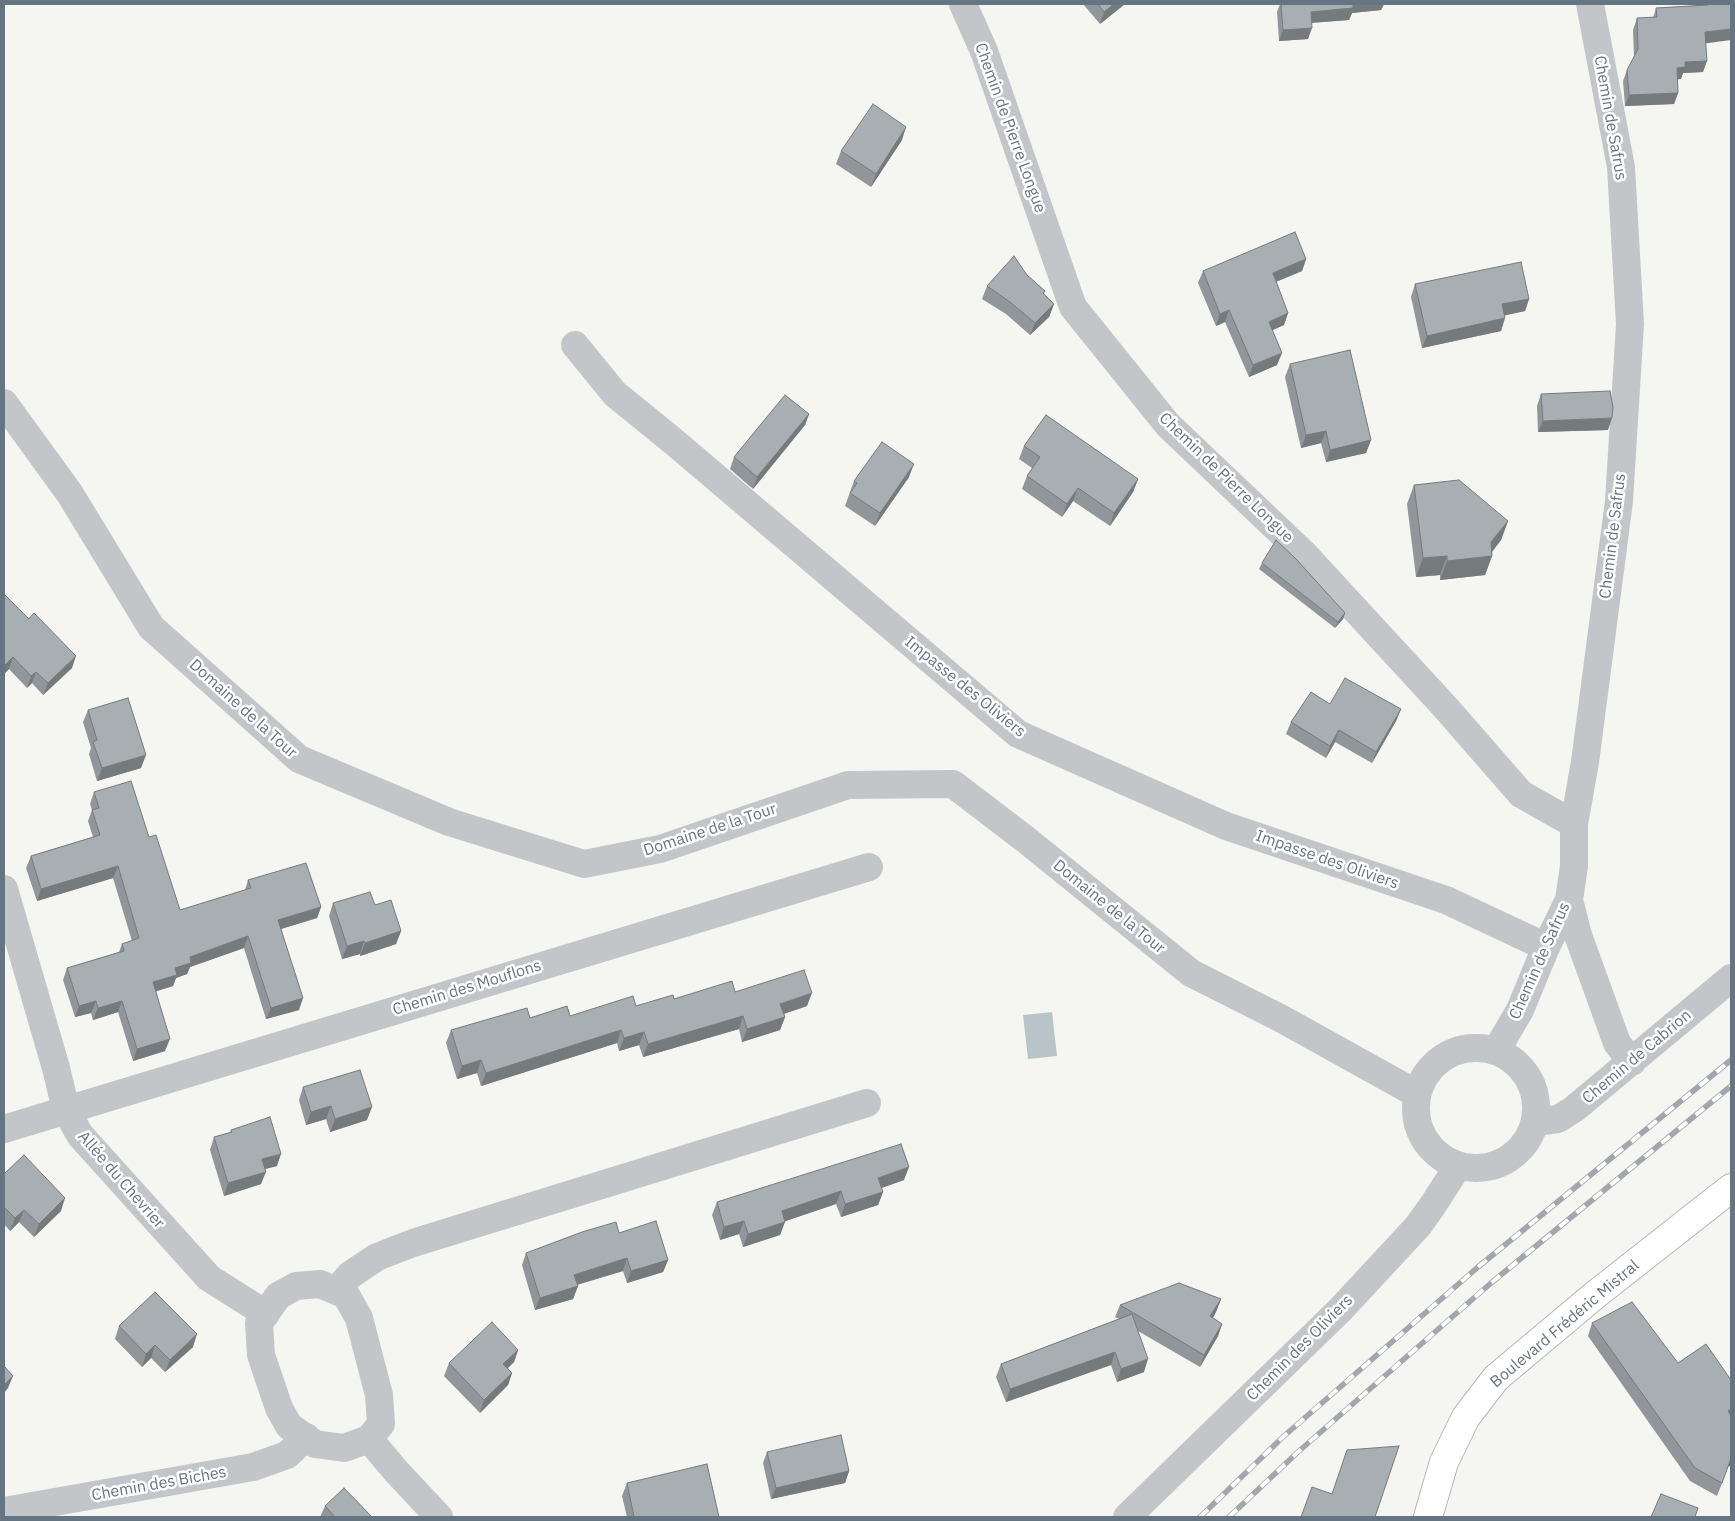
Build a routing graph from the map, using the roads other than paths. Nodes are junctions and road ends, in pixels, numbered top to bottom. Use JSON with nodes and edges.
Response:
{"nodes":[{"id":1,"x":963,"y":4,"type":"edge"},
{"id":2,"x":1590,"y":4,"type":"edge"},
{"id":3,"x":575,"y":344,"type":"dead end"},
{"id":4,"x":4,"y":403,"type":"edge"},
{"id":5,"x":1574,"y":824,"type":"junction"},
{"id":6,"x":869,"y":867,"type":"dead end"},
{"id":7,"x":4,"y":889,"type":"edge"},
{"id":8,"x":1569,"y":900,"type":"junction"},
{"id":9,"x":1546,"y":947,"type":"junction"},
{"id":10,"x":1731,"y":978,"type":"edge"},
{"id":11,"x":1496,"y":1051,"type":"junction"},
{"id":12,"x":1632,"y":1062,"type":"junction"},
{"id":13,"x":1417,"y":1094,"type":"junction"},
{"id":14,"x":866,"y":1103,"type":"dead end"},
{"id":15,"x":66,"y":1110,"type":"junction"},
{"id":16,"x":1535,"y":1122,"type":"junction"},
{"id":17,"x":4,"y":1129,"type":"edge"},
{"id":18,"x":1458,"y":1166,"type":"junction"},
{"id":19,"x":1731,"y":1188,"type":"edge"},
{"id":20,"x":336,"y":1291,"type":"junction"},
{"id":21,"x":266,"y":1314,"type":"junction"},
{"id":22,"x":306,"y":1437,"type":"junction"},
{"id":23,"x":369,"y":1439,"type":"junction"},
{"id":24,"x":4,"y":1511,"type":"edge"},
{"id":25,"x":439,"y":1517,"type":"edge"},
{"id":26,"x":1128,"y":1517,"type":"edge"},
{"id":27,"x":1428,"y":1517,"type":"edge"}],
"edges":[{"from":1,"to":5,"type":"street","name":"Chemin de Pierre Longue"},
{"from":2,"to":5,"type":"street","name":"Chemin de Safrus"},
{"from":3,"to":9,"type":"street","name":"Impasse des Oliviers"},
{"from":4,"to":13,"type":"street","name":"Domaine de la Tour"},
{"from":5,"to":8,"type":"street","name":"Chemin de Safrus"},
{"from":6,"to":15,"type":"street","name":"Chemin des Mouflons"},
{"from":7,"to":15,"type":"street","name":"Allée du Chevrier"},
{"from":8,"to":9,"type":"street","name":"Chemin de Safrus"},
{"from":8,"to":12,"type":"street"},
{"from":9,"to":11,"type":"street","name":"Chemin de Safrus"},
{"from":10,"to":12,"type":"street","name":"Chemin de Cabrion"},
{"from":11,"to":13,"type":"street"},
{"from":11,"to":16,"type":"street"},
{"from":12,"to":16,"type":"street","name":"Chemin de Cabrion"},
{"from":13,"to":18,"type":"street"},
{"from":14,"to":20,"type":"street"},
{"from":15,"to":17,"type":"street"},
{"from":15,"to":21,"type":"street","name":"Allée du Chevrier"},
{"from":16,"to":18,"type":"street"},
{"from":18,"to":26,"type":"street","name":"Chemin des Oliviers"},
{"from":19,"to":27,"type":"main road","name":"Boulevard Frédéric Mistral"},
{"from":20,"to":21,"type":"street"},
{"from":20,"to":23,"type":"street"},
{"from":21,"to":22,"type":"street"},
{"from":22,"to":23,"type":"street"},
{"from":22,"to":24,"type":"street","name":"Chemin des Biches"},
{"from":23,"to":25,"type":"street"}]}
